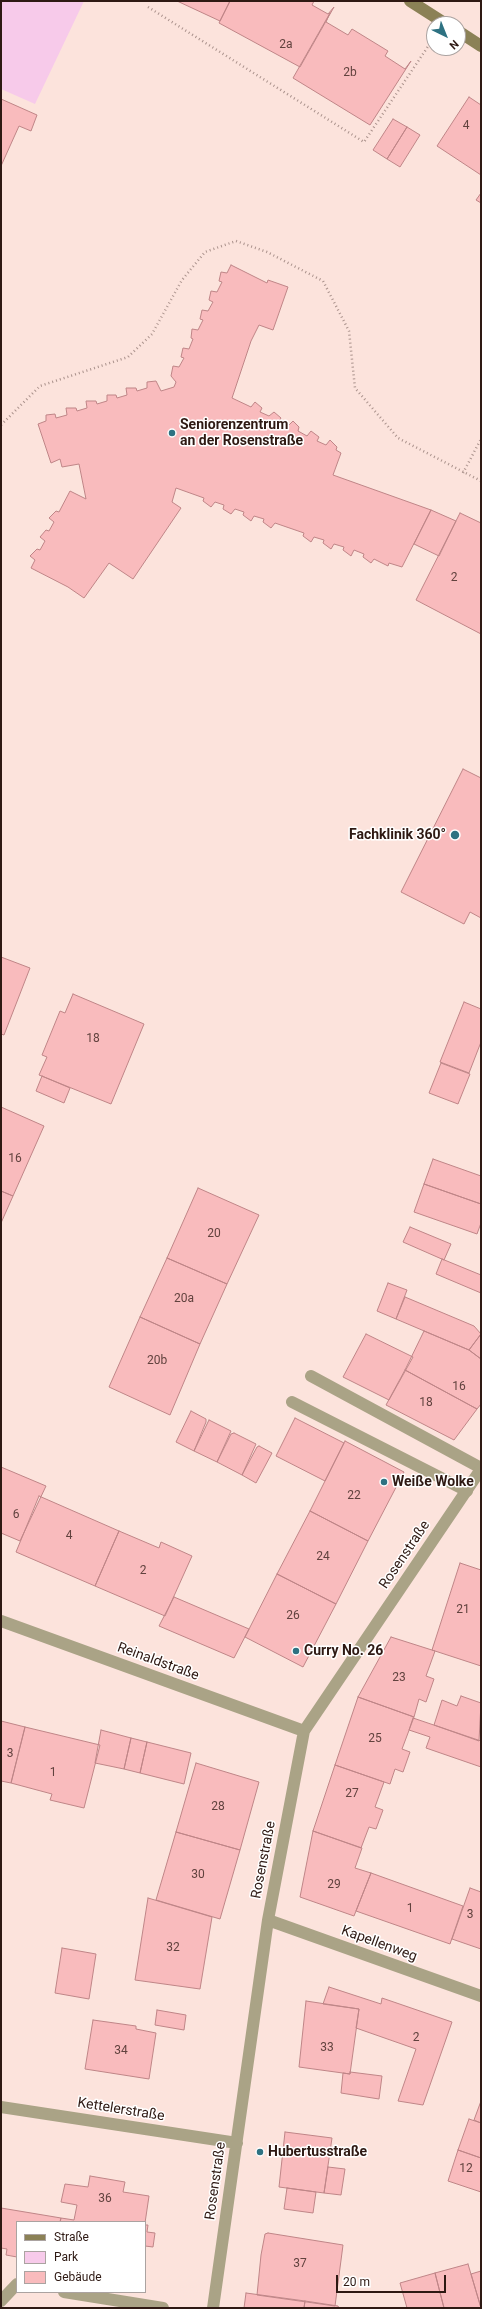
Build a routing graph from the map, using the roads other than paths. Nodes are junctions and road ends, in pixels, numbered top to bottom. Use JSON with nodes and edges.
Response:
{"nodes":[{"id":1,"x":410,"y":1,"type":"edge"},
{"id":2,"x":433,"y":16,"type":"edge"},
{"id":3,"x":466,"y":36,"type":"edge"},
{"id":4,"x":481,"y":46,"type":"edge"},
{"id":5,"x":311,"y":1376,"type":"dead end"},
{"id":6,"x":292,"y":1402,"type":"dead end"},
{"id":7,"x":481,"y":1469,"type":"edge"},
{"id":8,"x":467,"y":1491,"type":"junction"},
{"id":9,"x":1,"y":1621,"type":"edge"},
{"id":10,"x":304,"y":1731,"type":"junction"},
{"id":11,"x":268,"y":1920,"type":"junction"},
{"id":12,"x":481,"y":1996,"type":"edge"},
{"id":13,"x":1,"y":2107,"type":"edge"},
{"id":14,"x":237,"y":2143,"type":"junction"},
{"id":15,"x":16,"y":2285,"type":"edge"},
{"id":16,"x":70,"y":2293,"type":"edge"},
{"id":17,"x":1,"y":2301,"type":"edge"},
{"id":18,"x":163,"y":2308,"type":"edge"},
{"id":19,"x":213,"y":2308,"type":"edge"}],
"edges":[{"from":1,"to":2,"type":"main road"},
{"from":3,"to":4,"type":"main road"},
{"from":5,"to":7,"type":"street"},
{"from":6,"to":8,"type":"street"},
{"from":7,"to":8,"type":"street","name":"Rosenstraße"},
{"from":8,"to":10,"type":"street","name":"Rosenstraße"},
{"from":9,"to":10,"type":"street","name":"Reinaldstraße"},
{"from":10,"to":11,"type":"street","name":"Rosenstraße"},
{"from":11,"to":12,"type":"street","name":"Kapellenweg"},
{"from":11,"to":14,"type":"street","name":"Rosenstraße"},
{"from":13,"to":14,"type":"street","name":"Kettelerstraße"},
{"from":14,"to":19,"type":"street","name":"Rosenstraße"},
{"from":15,"to":17,"type":"street"},
{"from":16,"to":18,"type":"street"}]}
